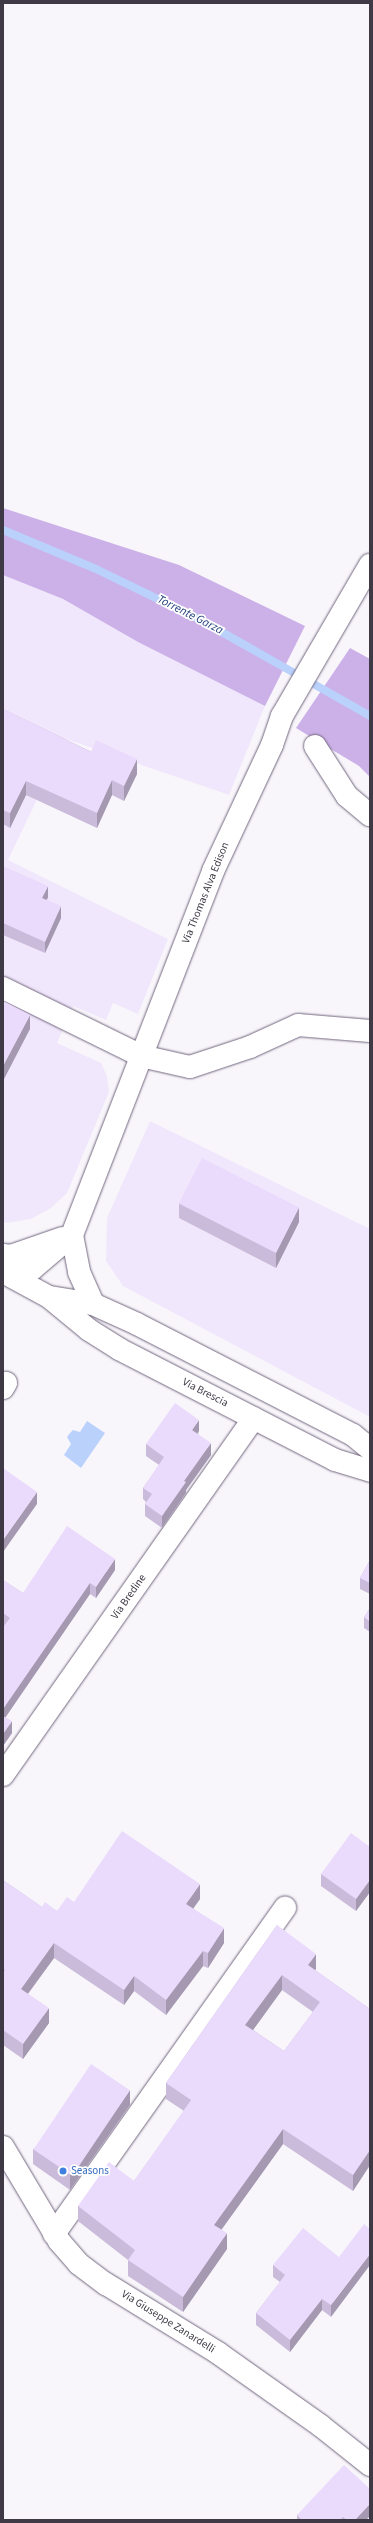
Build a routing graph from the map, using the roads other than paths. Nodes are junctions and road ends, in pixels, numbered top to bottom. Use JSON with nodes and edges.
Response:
{"nodes":[{"id":1,"x":370,"y":565,"type":"edge"},
{"id":2,"x":315,"y":746,"type":"dead end"},
{"id":3,"x":370,"y":815,"type":"edge"},
{"id":4,"x":3,"y":988,"type":"edge"},
{"id":5,"x":370,"y":1031,"type":"edge"},
{"id":6,"x":142,"y":1056,"type":"junction"},
{"id":7,"x":72,"y":1235,"type":"junction"},
{"id":8,"x":3,"y":1255,"type":"edge"},
{"id":9,"x":8,"y":1275,"type":"edge"},
{"id":10,"x":49,"y":1297,"type":"junction"},
{"id":11,"x":93,"y":1304,"type":"junction"},
{"id":12,"x":254,"y":1418,"type":"junction"},
{"id":13,"x":370,"y":1449,"type":"edge"},
{"id":14,"x":370,"y":1471,"type":"edge"},
{"id":15,"x":3,"y":1775,"type":"edge"},
{"id":16,"x":285,"y":1908,"type":"dead end"},
{"id":17,"x":3,"y":2147,"type":"edge"},
{"id":18,"x":54,"y":2234,"type":"junction"},
{"id":19,"x":370,"y":2465,"type":"edge"}],
"edges":[{"from":1,"to":6,"type":"street","name":"Via Thomas Alva Edison"},
{"from":2,"to":3,"type":"street"},
{"from":4,"to":6,"type":"street"},
{"from":5,"to":6,"type":"street"},
{"from":6,"to":7,"type":"street","name":"Via Thomas Alva Edison"},
{"from":7,"to":8,"type":"street"},
{"from":7,"to":9,"type":"street","name":"Via Thomas Alva Edison"},
{"from":7,"to":11,"type":"street"},
{"from":9,"to":10,"type":"street","name":"Via Brescia"},
{"from":10,"to":11,"type":"street","name":"Via Brescia"},
{"from":10,"to":12,"type":"street","name":"Via Brescia"},
{"from":11,"to":13,"type":"street","name":"Via Brescia"},
{"from":12,"to":14,"type":"street","name":"Via Brescia"},
{"from":12,"to":15,"type":"street","name":"Via Bredine"},
{"from":16,"to":18,"type":"street"},
{"from":17,"to":18,"type":"street","name":"Via Giuseppe Zanardelli"},
{"from":18,"to":19,"type":"street","name":"Via Giuseppe Zanardelli"}]}
